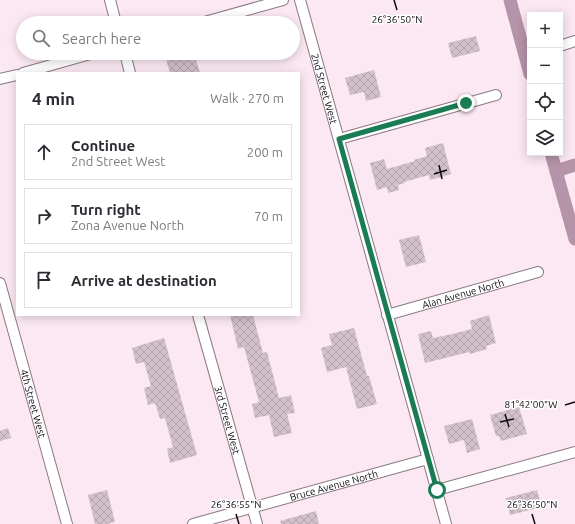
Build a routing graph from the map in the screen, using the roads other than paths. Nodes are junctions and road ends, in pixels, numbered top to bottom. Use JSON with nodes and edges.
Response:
{"nodes":[{"id":1,"x":110,"y":0,"type":"edge"},
{"id":2,"x":283,"y":0,"type":"edge"},
{"id":3,"x":300,"y":0,"type":"edge"},
{"id":4,"x":114,"y":16,"type":"edge"},
{"id":5,"x":226,"y":16,"type":"edge"},
{"id":6,"x":575,"y":41,"type":"edge"},
{"id":7,"x":563,"y":45,"type":"edge"},
{"id":8,"x":69,"y":60,"type":"edge"},
{"id":9,"x":127,"y":60,"type":"edge"},
{"id":10,"x":26,"y":72,"type":"edge"},
{"id":11,"x":130,"y":72,"type":"edge"},
{"id":12,"x":16,"y":74,"type":"edge"},
{"id":13,"x":0,"y":79,"type":"edge"},
{"id":14,"x":496,"y":95,"type":"dead end"},
{"id":15,"x":339,"y":139,"type":"junction"},
{"id":16,"x":538,"y":272,"type":"dead end"},
{"id":17,"x":0,"y":283,"type":"edge"},
{"id":18,"x":388,"y":314,"type":"junction"},
{"id":19,"x":198,"y":316,"type":"edge"},
{"id":20,"x":575,"y":452,"type":"edge"},
{"id":21,"x":428,"y":459,"type":"junction"},
{"id":22,"x":437,"y":490,"type":"junction"},
{"id":23,"x":252,"y":507,"type":"junction"},
{"id":24,"x":67,"y":524,"type":"edge"},
{"id":25,"x":193,"y":524,"type":"edge"},
{"id":26,"x":257,"y":524,"type":"edge"},
{"id":27,"x":446,"y":524,"type":"edge"}],
"edges":[{"from":1,"to":4,"type":"street"},
{"from":2,"to":5,"type":"street"},
{"from":3,"to":15,"type":"street","name":"2nd Street West"},
{"from":6,"to":7,"type":"street"},
{"from":8,"to":10,"type":"street"},
{"from":9,"to":11,"type":"street"},
{"from":12,"to":13,"type":"street"},
{"from":14,"to":15,"type":"street"},
{"from":15,"to":18,"type":"street","name":"2nd Street West"},
{"from":16,"to":18,"type":"street","name":"Alan Avenue North"},
{"from":17,"to":24,"type":"street","name":"4th Street West"},
{"from":18,"to":21,"type":"street","name":"2nd Street West"},
{"from":19,"to":23,"type":"street","name":"3rd Street West"},
{"from":20,"to":22,"type":"street"},
{"from":21,"to":22,"type":"street","name":"2nd Street West"},
{"from":21,"to":23,"type":"street","name":"Bruce Avenue North"},
{"from":22,"to":27,"type":"street","name":"2nd Street West"},
{"from":23,"to":25,"type":"street","name":"Bruce Avenue North"},
{"from":23,"to":26,"type":"street","name":"3rd Street West"}]}
